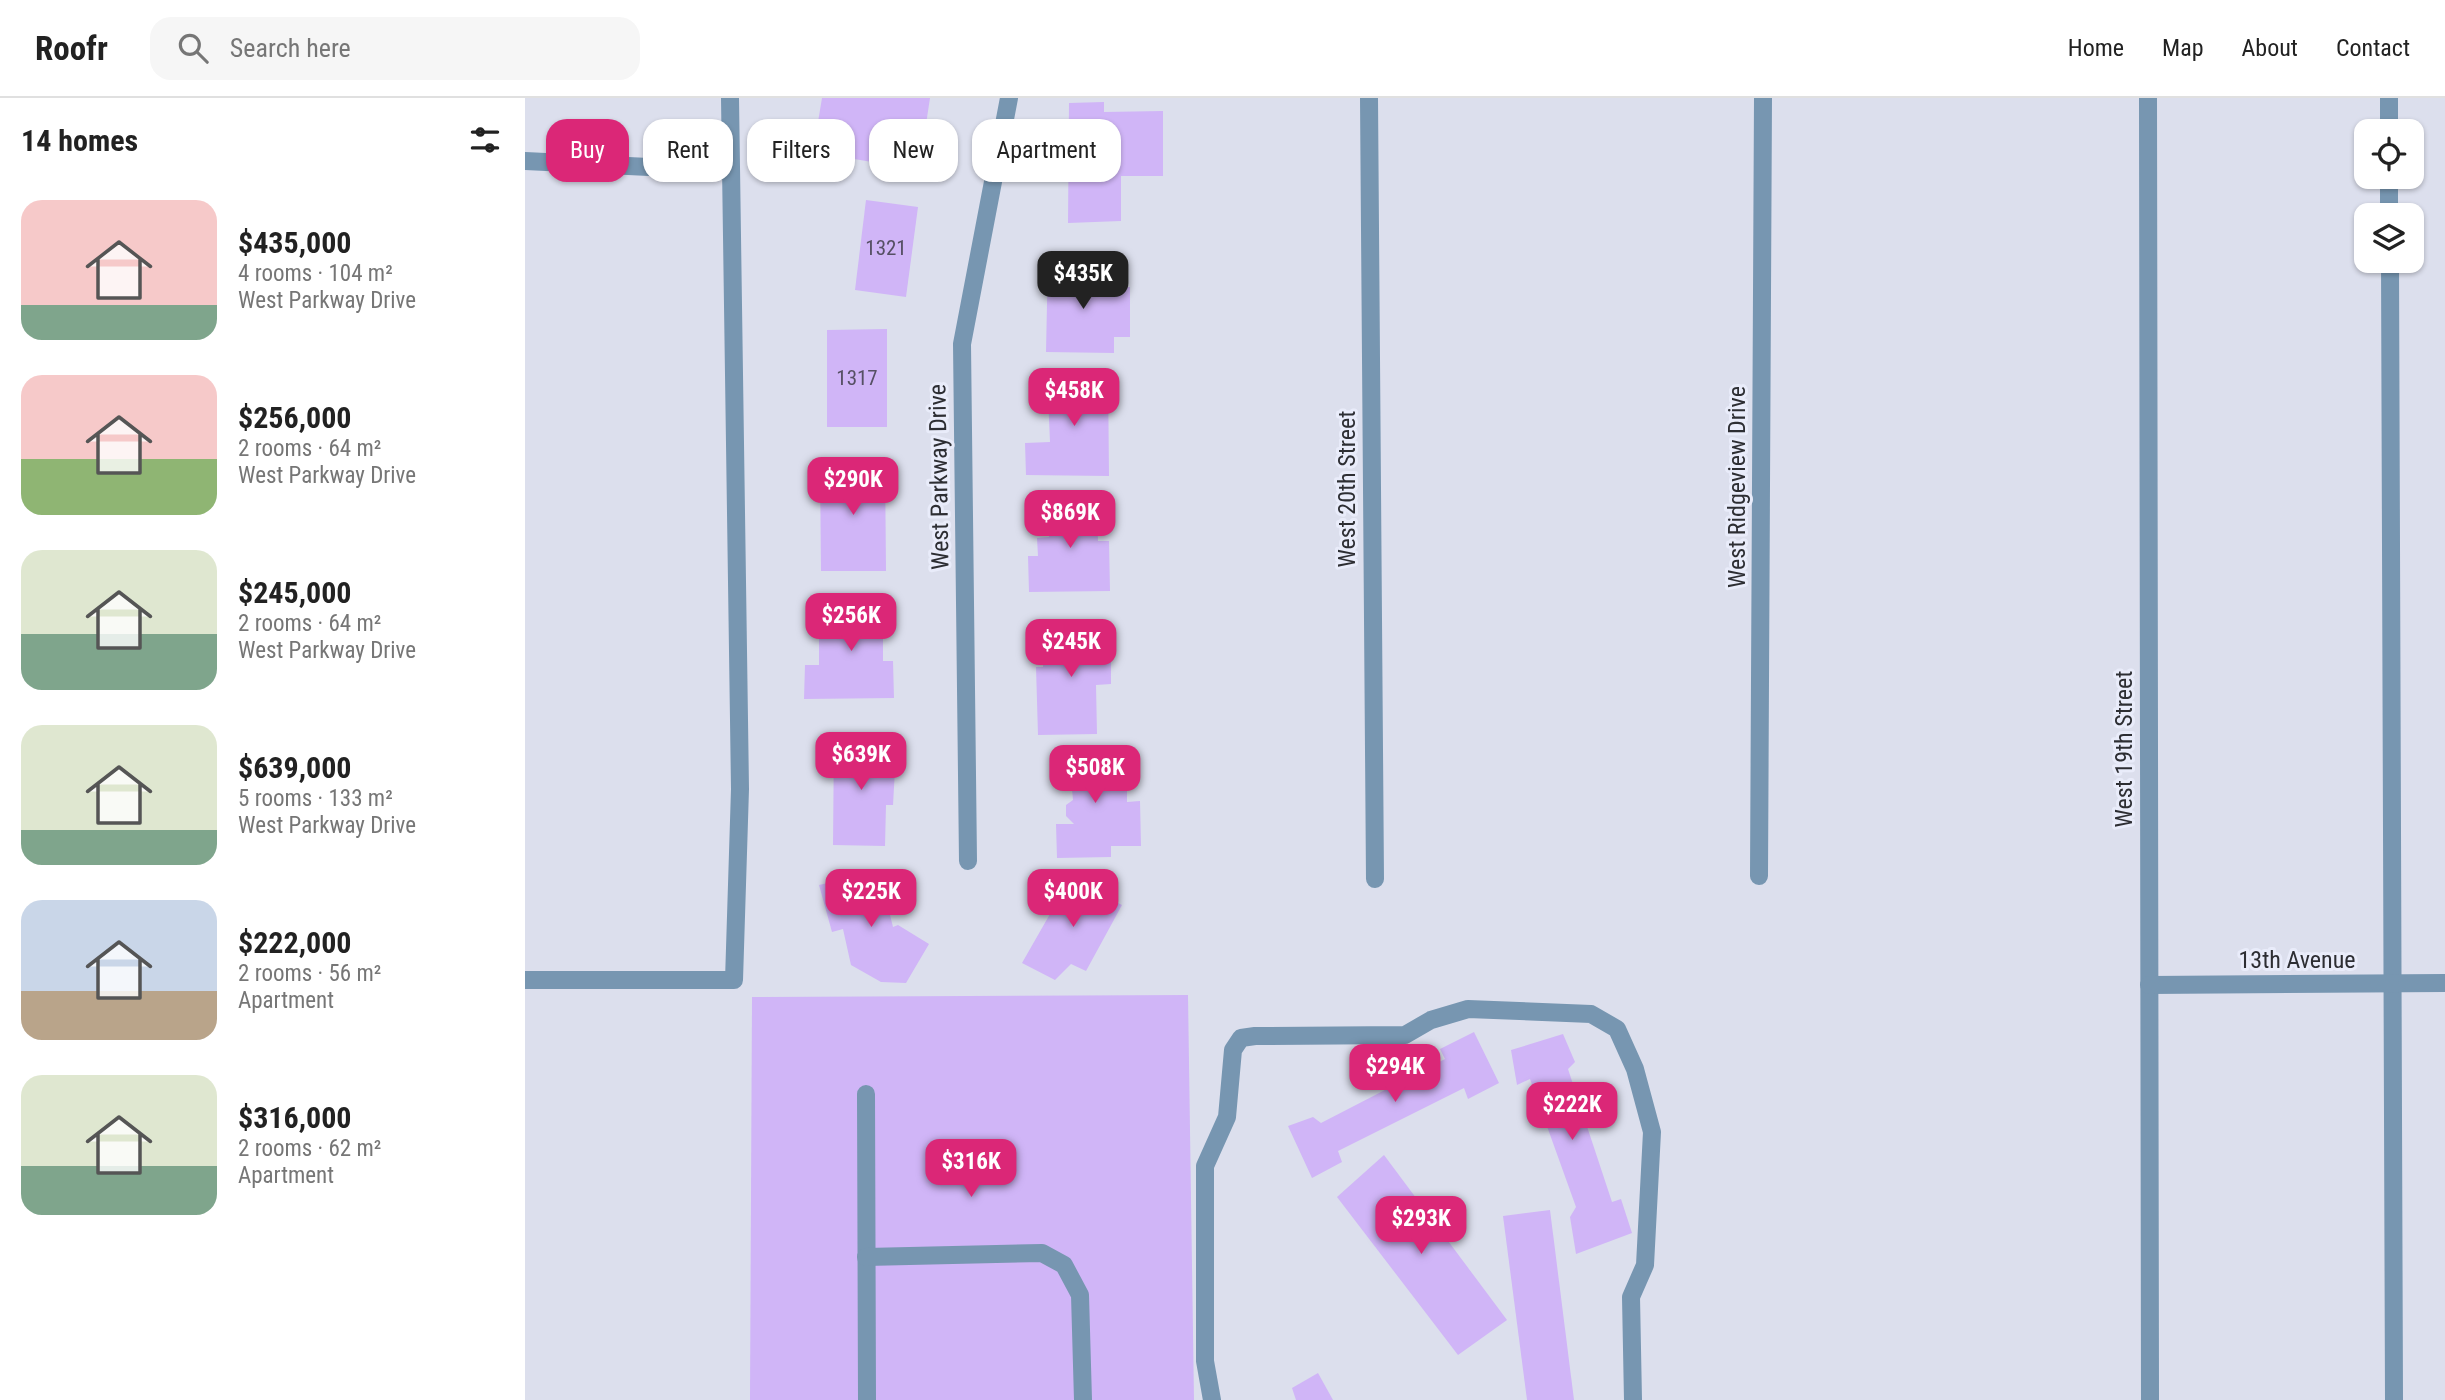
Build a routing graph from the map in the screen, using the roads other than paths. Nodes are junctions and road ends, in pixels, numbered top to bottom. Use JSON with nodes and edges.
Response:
{"nodes":[{"id":1,"x":730,"y":98,"type":"edge"},
{"id":2,"x":1009,"y":98,"type":"edge"},
{"id":3,"x":1370,"y":98,"type":"edge"},
{"id":4,"x":1763,"y":98,"type":"edge"},
{"id":5,"x":2148,"y":98,"type":"edge"},
{"id":6,"x":2389,"y":98,"type":"edge"},
{"id":7,"x":730,"y":119,"type":"edge"},
{"id":8,"x":2389,"y":119,"type":"edge"},
{"id":9,"x":525,"y":161,"type":"edge"},
{"id":10,"x":643,"y":167,"type":"edge"},
{"id":11,"x":731,"y":182,"type":"edge"},
{"id":12,"x":2390,"y":273,"type":"edge"},
{"id":13,"x":968,"y":860,"type":"dead end"},
{"id":14,"x":1759,"y":876,"type":"dead end"},
{"id":15,"x":1374,"y":879,"type":"dead end"},
{"id":16,"x":525,"y":980,"type":"edge"},
{"id":17,"x":2445,"y":983,"type":"edge"},
{"id":18,"x":2392,"y":984,"type":"junction"},
{"id":19,"x":2149,"y":985,"type":"junction"},
{"id":20,"x":866,"y":1094,"type":"dead end"},
{"id":21,"x":866,"y":1256,"type":"junction"},
{"id":22,"x":867,"y":1400,"type":"edge"},
{"id":23,"x":1083,"y":1400,"type":"edge"},
{"id":24,"x":1212,"y":1400,"type":"edge"},
{"id":25,"x":1633,"y":1400,"type":"edge"},
{"id":26,"x":2150,"y":1400,"type":"edge"},
{"id":27,"x":2394,"y":1400,"type":"edge"}],
"edges":[{"from":1,"to":7,"type":"street"},
{"from":2,"to":13,"type":"street","name":"West Parkway Drive"},
{"from":3,"to":15,"type":"street","name":"West 20th Street"},
{"from":4,"to":14,"type":"street","name":"West Ridgeview Drive"},
{"from":5,"to":19,"type":"street","name":"West 19th Street"},
{"from":6,"to":8,"type":"street"},
{"from":9,"to":10,"type":"street"},
{"from":11,"to":16,"type":"street"},
{"from":12,"to":18,"type":"street"},
{"from":17,"to":18,"type":"street","name":"13th Avenue"},
{"from":18,"to":19,"type":"street","name":"13th Avenue"},
{"from":18,"to":27,"type":"street"},
{"from":19,"to":26,"type":"street","name":"West 19th Street"},
{"from":20,"to":21,"type":"street"},
{"from":21,"to":22,"type":"street"},
{"from":21,"to":23,"type":"street"},
{"from":24,"to":25,"type":"street"}]}
